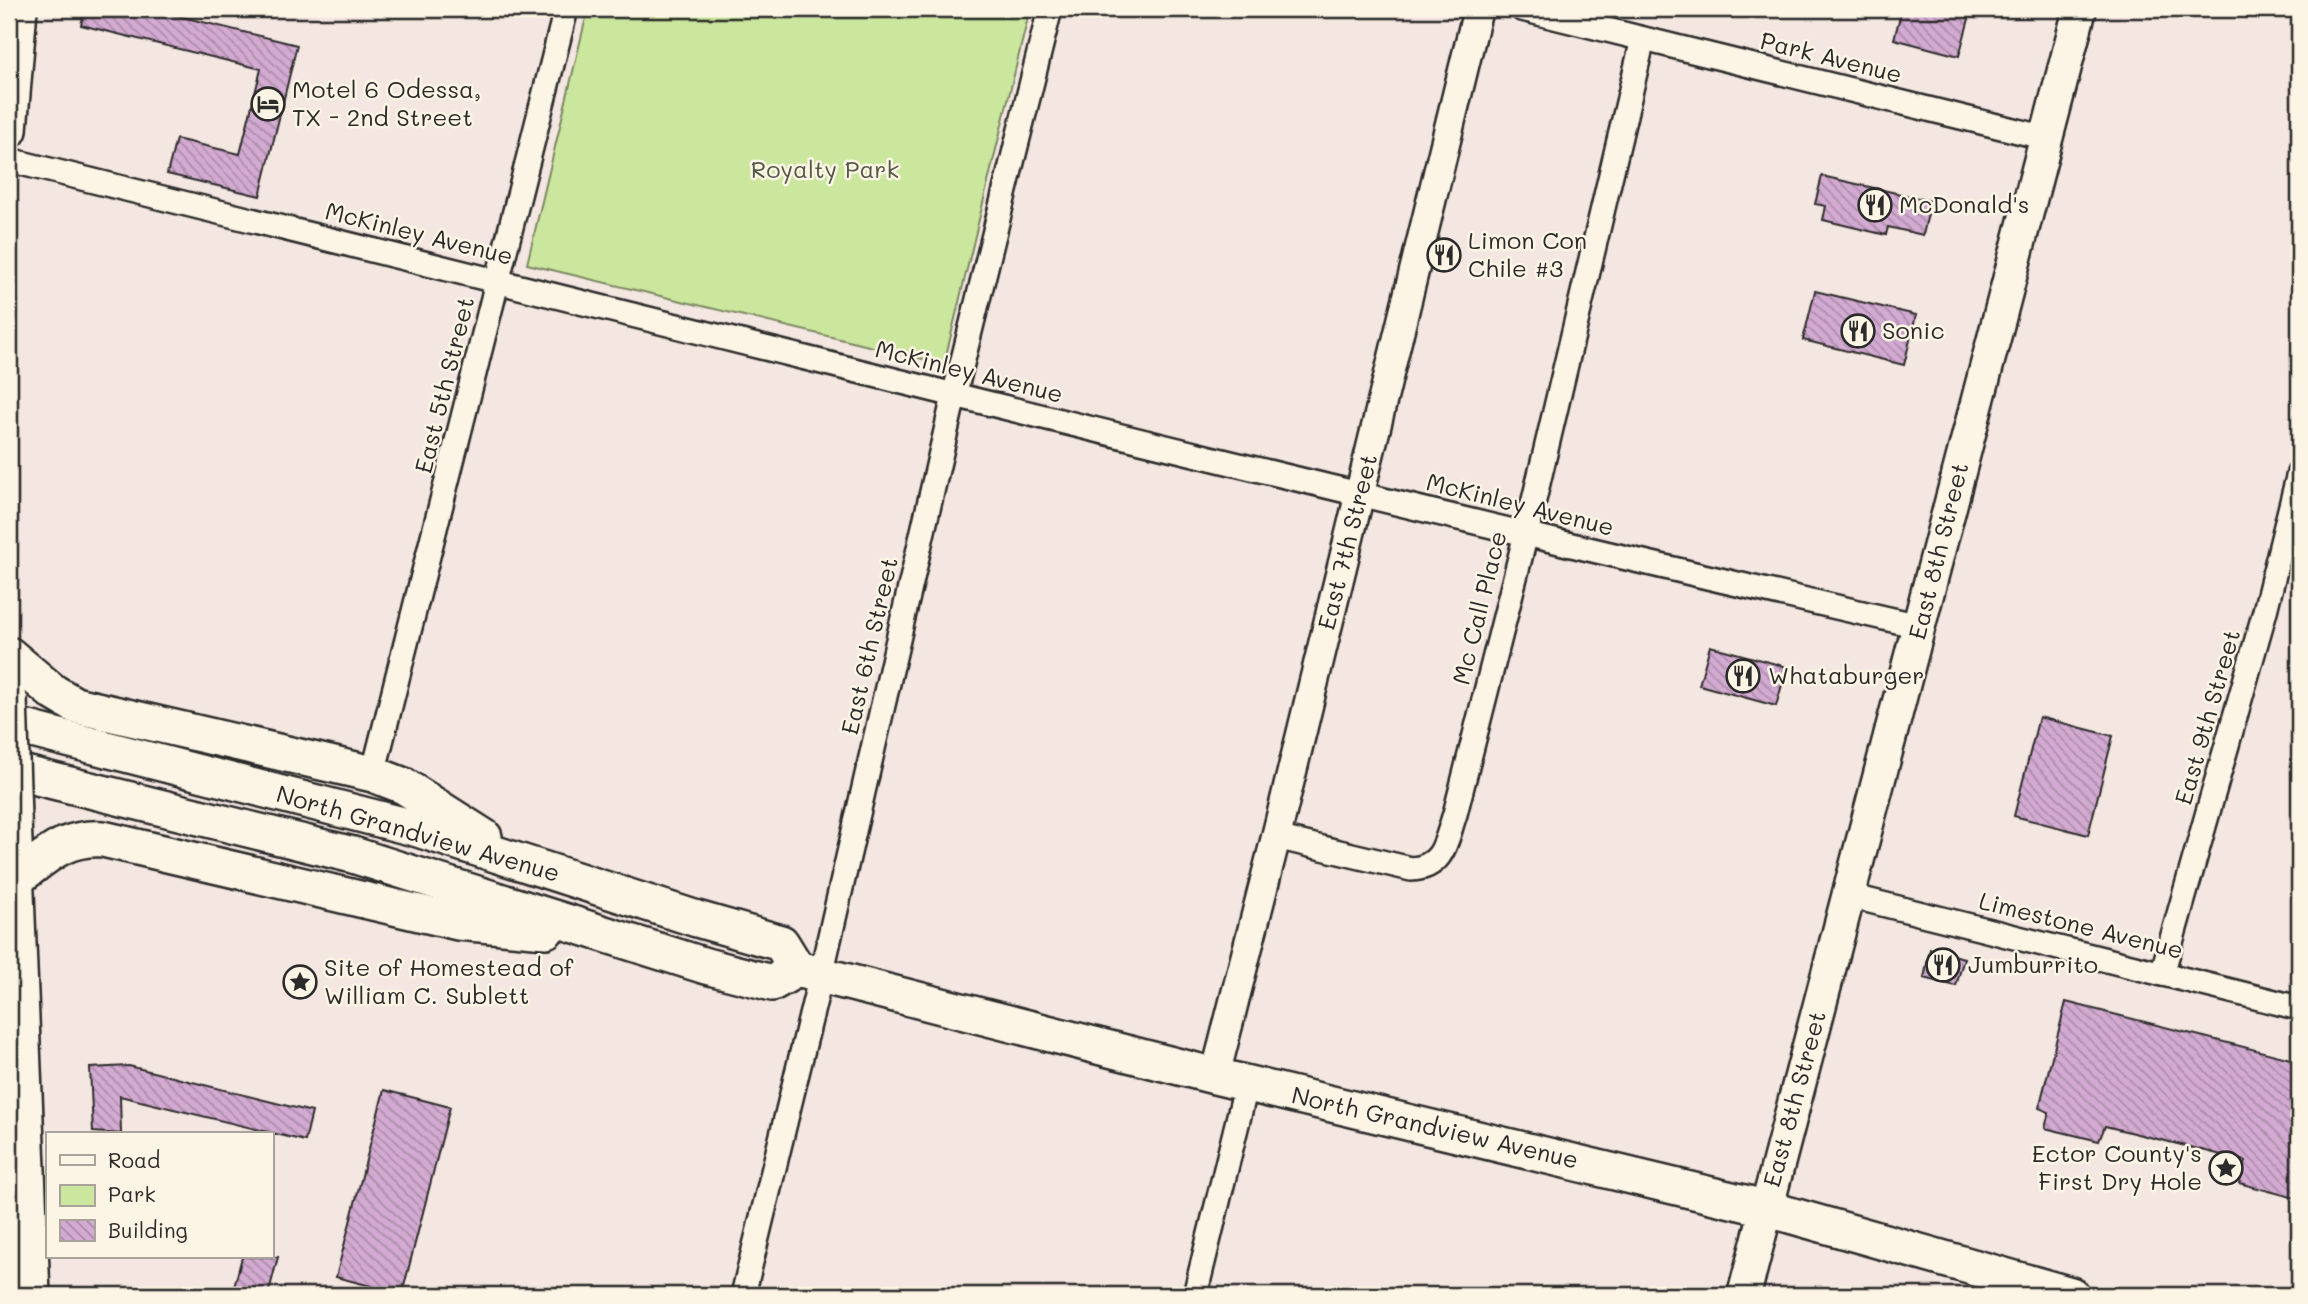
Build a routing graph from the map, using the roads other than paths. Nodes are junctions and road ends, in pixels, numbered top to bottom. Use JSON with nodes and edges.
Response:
{"nodes":[{"id":1,"x":19,"y":9,"type":"edge"},
{"id":2,"x":566,"y":9,"type":"edge"},
{"id":3,"x":1049,"y":9,"type":"edge"},
{"id":4,"x":1478,"y":9,"type":"edge"},
{"id":5,"x":1522,"y":9,"type":"edge"},
{"id":6,"x":2080,"y":9,"type":"edge"},
{"id":7,"x":1643,"y":39,"type":"junction"},
{"id":8,"x":9,"y":130,"type":"edge"},
{"id":9,"x":2046,"y":138,"type":"junction"},
{"id":10,"x":9,"y":159,"type":"edge"},
{"id":11,"x":499,"y":281,"type":"junction"},
{"id":12,"x":954,"y":396,"type":"junction"},
{"id":13,"x":2299,"y":473,"type":"edge"},
{"id":14,"x":1359,"y":494,"type":"junction"},
{"id":15,"x":1525,"y":534,"type":"junction"},
{"id":16,"x":1919,"y":626,"type":"junction"},
{"id":17,"x":9,"y":655,"type":"edge"},
{"id":18,"x":9,"y":671,"type":"edge"},
{"id":19,"x":14,"y":717,"type":"edge"},
{"id":20,"x":15,"y":771,"type":"edge"},
{"id":21,"x":373,"y":774,"type":"junction"},
{"id":22,"x":1276,"y":837,"type":"junction"},
{"id":23,"x":532,"y":867,"type":"junction"},
{"id":24,"x":16,"y":879,"type":"junction"},
{"id":25,"x":1850,"y":895,"type":"junction"},
{"id":26,"x":608,"y":935,"type":"junction"},
{"id":27,"x":809,"y":972,"type":"junction"},
{"id":28,"x":2162,"y":974,"type":"junction"},
{"id":29,"x":2299,"y":1008,"type":"edge"},
{"id":30,"x":1231,"y":1080,"type":"junction"},
{"id":31,"x":1765,"y":1208,"type":"junction"},
{"id":32,"x":32,"y":1295,"type":"edge"},
{"id":33,"x":743,"y":1295,"type":"edge"},
{"id":34,"x":1195,"y":1295,"type":"edge"},
{"id":35,"x":1744,"y":1295,"type":"edge"},
{"id":36,"x":2071,"y":1295,"type":"edge"}],
"edges":[{"from":1,"to":8,"type":"main road"},
{"from":2,"to":11,"type":"street","name":"East 5th Street"},
{"from":3,"to":12,"type":"street","name":"East 6th Street"},
{"from":4,"to":14,"type":"street","name":"East 7th Street"},
{"from":5,"to":7,"type":"street","name":"Park Avenue"},
{"from":6,"to":9,"type":"main road","name":"East 8th Street"},
{"from":7,"to":9,"type":"street","name":"Park Avenue"},
{"from":7,"to":15,"type":"street","name":"Mc Call Place"},
{"from":9,"to":16,"type":"main road","name":"East 8th Street"},
{"from":10,"to":11,"type":"street","name":"McKinley Avenue"},
{"from":11,"to":12,"type":"street","name":"McKinley Avenue"},
{"from":11,"to":21,"type":"street","name":"East 5th Street"},
{"from":12,"to":14,"type":"street","name":"McKinley Avenue"},
{"from":12,"to":27,"type":"street","name":"East 6th Street"},
{"from":13,"to":28,"type":"street","name":"East 9th Street"},
{"from":14,"to":15,"type":"street","name":"McKinley Avenue"},
{"from":14,"to":22,"type":"street","name":"East 7th Street"},
{"from":15,"to":16,"type":"street","name":"McKinley Avenue"},
{"from":15,"to":22,"type":"street","name":"Mc Call Place"},
{"from":16,"to":25,"type":"main road","name":"East 8th Street"},
{"from":17,"to":21,"type":"main road"},
{"from":18,"to":19,"type":"main road"},
{"from":19,"to":23,"type":"main road","name":"North Grandview Avenue"},
{"from":19,"to":24,"type":"main road","bridge":true},
{"from":20,"to":26,"type":"main road","name":"North Grandview Avenue"},
{"from":21,"to":23,"type":"main road"},
{"from":22,"to":30,"type":"street","name":"East 7th Street"},
{"from":23,"to":27,"type":"main road","name":"North Grandview Avenue"},
{"from":24,"to":26,"type":"main road"},
{"from":24,"to":32,"type":"main road"},
{"from":25,"to":28,"type":"street","name":"Limestone Avenue"},
{"from":25,"to":31,"type":"main road","name":"East 8th Street"},
{"from":26,"to":27,"type":"main road","name":"North Grandview Avenue"},
{"from":27,"to":30,"type":"main road","name":"North Grandview Avenue"},
{"from":27,"to":33,"type":"street","name":"East 6th Street"},
{"from":28,"to":29,"type":"street","name":"Limestone Avenue"},
{"from":30,"to":31,"type":"main road","name":"North Grandview Avenue"},
{"from":30,"to":34,"type":"street","name":"East 7th Street"},
{"from":31,"to":35,"type":"main road","name":"East 8th Street"},
{"from":31,"to":36,"type":"main road","name":"North Grandview Avenue"}]}
